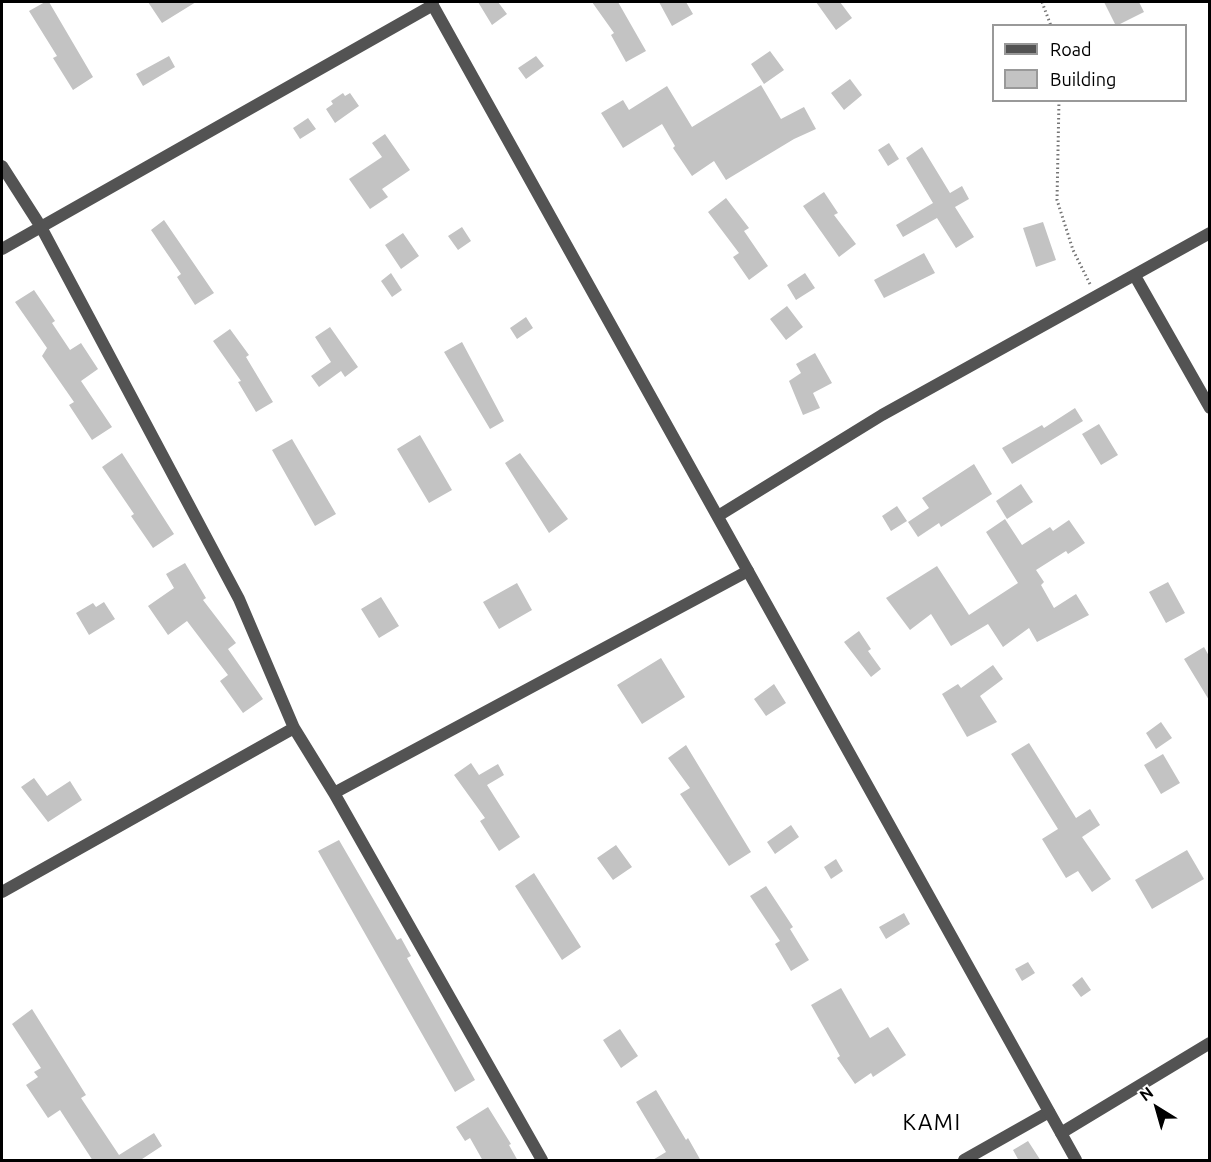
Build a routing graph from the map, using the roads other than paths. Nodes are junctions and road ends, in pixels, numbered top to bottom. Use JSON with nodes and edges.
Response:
{"nodes":[{"id":1,"x":432,"y":3,"type":"edge"},
{"id":2,"x":2,"y":166,"type":"edge"},
{"id":3,"x":41,"y":227,"type":"junction"},
{"id":4,"x":1209,"y":233,"type":"edge"},
{"id":5,"x":2,"y":249,"type":"edge"},
{"id":6,"x":1136,"y":276,"type":"junction"},
{"id":7,"x":1209,"y":408,"type":"edge"},
{"id":8,"x":718,"y":516,"type":"junction"},
{"id":9,"x":748,"y":571,"type":"junction"},
{"id":10,"x":294,"y":728,"type":"junction"},
{"id":11,"x":334,"y":793,"type":"junction"},
{"id":12,"x":2,"y":892,"type":"edge"},
{"id":13,"x":1209,"y":1043,"type":"edge"},
{"id":14,"x":1049,"y":1112,"type":"junction"},
{"id":15,"x":1061,"y":1133,"type":"junction"},
{"id":16,"x":542,"y":1161,"type":"edge"},
{"id":17,"x":964,"y":1161,"type":"edge"},
{"id":18,"x":1076,"y":1161,"type":"edge"}],
"edges":[{"from":1,"to":3,"type":"street"},
{"from":1,"to":8,"type":"street"},
{"from":2,"to":3,"type":"street"},
{"from":3,"to":5,"type":"street"},
{"from":3,"to":10,"type":"street"},
{"from":4,"to":6,"type":"street"},
{"from":6,"to":7,"type":"street"},
{"from":6,"to":8,"type":"street"},
{"from":8,"to":9,"type":"street"},
{"from":9,"to":11,"type":"street"},
{"from":9,"to":14,"type":"street"},
{"from":10,"to":11,"type":"street"},
{"from":10,"to":12,"type":"street"},
{"from":11,"to":16,"type":"street"},
{"from":13,"to":15,"type":"street"},
{"from":14,"to":15,"type":"street"},
{"from":14,"to":17,"type":"street"},
{"from":15,"to":18,"type":"street"}]}
